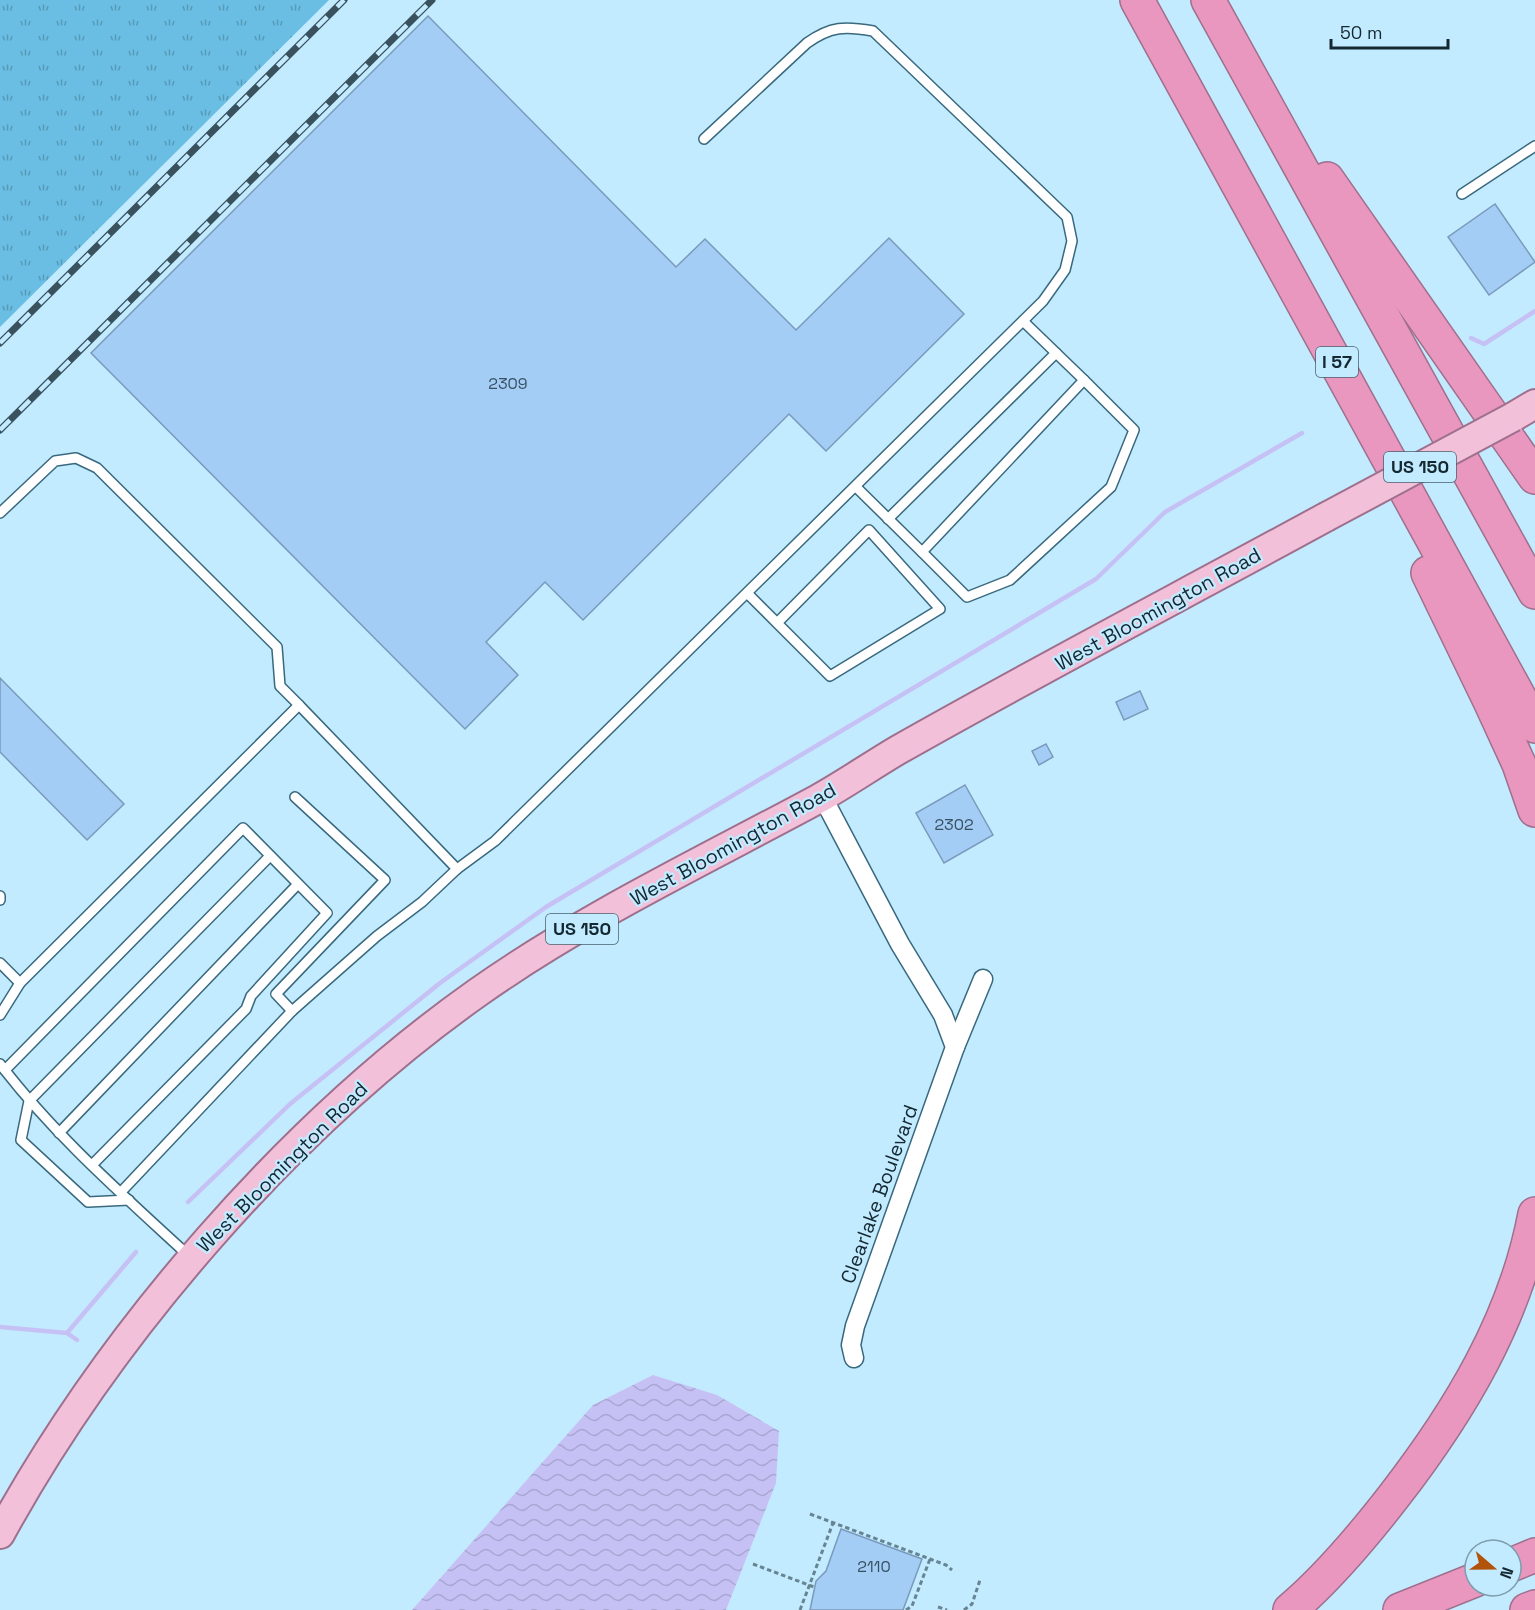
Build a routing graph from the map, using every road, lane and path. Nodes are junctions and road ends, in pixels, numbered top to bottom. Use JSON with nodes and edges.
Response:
{"nodes":[{"id":1,"x":1137,"y":0,"type":"edge"},
{"id":2,"x":1208,"y":0,"type":"edge"},
{"id":3,"x":1229,"y":39,"type":"junction"},
{"id":4,"x":704,"y":139,"type":"dead end"},
{"id":5,"x":1535,"y":146,"type":"edge"},
{"id":6,"x":1462,"y":194,"type":"dead end"},
{"id":7,"x":1023,"y":321,"type":"junction"},
{"id":8,"x":1327,"y":343,"type":"junction"},
{"id":9,"x":1056,"y":352,"type":"junction"},
{"id":10,"x":1084,"y":380,"type":"junction"},
{"id":11,"x":1524,"y":411,"type":"edge"},
{"id":12,"x":1535,"y":477,"type":"edge"},
{"id":13,"x":856,"y":487,"type":"junction"},
{"id":14,"x":0,"y":513,"type":"edge"},
{"id":15,"x":888,"y":519,"type":"junction"},
{"id":16,"x":922,"y":552,"type":"junction"},
{"id":17,"x":1535,"y":592,"type":"edge"},
{"id":18,"x":748,"y":594,"type":"junction"},
{"id":19,"x":777,"y":623,"type":"junction"},
{"id":20,"x":298,"y":705,"type":"junction"},
{"id":21,"x":1535,"y":726,"type":"edge"},
{"id":22,"x":822,"y":796,"type":"junction"},
{"id":23,"x":295,"y":797,"type":"dead end"},
{"id":24,"x":1535,"y":810,"type":"edge"},
{"id":25,"x":270,"y":856,"type":"junction"},
{"id":26,"x":457,"y":869,"type":"junction"},
{"id":27,"x":298,"y":884,"type":"junction"},
{"id":28,"x":0,"y":963,"type":"edge"},
{"id":29,"x":983,"y":979,"type":"dead end"},
{"id":30,"x":20,"y":983,"type":"junction"},
{"id":31,"x":292,"y":1011,"type":"junction"},
{"id":32,"x":0,"y":1015,"type":"edge"},
{"id":33,"x":955,"y":1047,"type":"junction"},
{"id":34,"x":2,"y":1067,"type":"edge"},
{"id":35,"x":29,"y":1101,"type":"junction"},
{"id":36,"x":59,"y":1133,"type":"junction"},
{"id":37,"x":92,"y":1165,"type":"junction"},
{"id":38,"x":121,"y":1192,"type":"junction"},
{"id":39,"x":129,"y":1200,"type":"junction"},
{"id":40,"x":1535,"y":1214,"type":"edge"},
{"id":41,"x":192,"y":1259,"type":"junction"},
{"id":42,"x":854,"y":1358,"type":"dead end"},
{"id":43,"x":810,"y":1514,"type":"dead end"},
{"id":44,"x":833,"y":1523,"type":"junction"},
{"id":45,"x":0,"y":1534,"type":"edge"},
{"id":46,"x":930,"y":1559,"type":"junction"},
{"id":47,"x":753,"y":1564,"type":"dead end"},
{"id":48,"x":952,"y":1570,"type":"dead end"},
{"id":49,"x":980,"y":1580,"type":"dead end"},
{"id":50,"x":1463,"y":1585,"type":"edge"},
{"id":51,"x":812,"y":1586,"type":"junction"},
{"id":52,"x":938,"y":1607,"type":"dead end"},
{"id":53,"x":1535,"y":1607,"type":"edge"},
{"id":54,"x":800,"y":1610,"type":"edge"},
{"id":55,"x":906,"y":1610,"type":"edge"},
{"id":56,"x":947,"y":1610,"type":"edge"},
{"id":57,"x":964,"y":1610,"type":"edge"},
{"id":58,"x":1290,"y":1610,"type":"edge"},
{"id":59,"x":1400,"y":1610,"type":"edge"},
{"id":60,"x":1527,"y":1610,"type":"edge"}],
"edges":[{"from":1,"to":8,"type":"highway","number":"I 57"},
{"from":2,"to":3,"type":"highway"},
{"from":3,"to":12,"type":"highway"},
{"from":3,"to":17,"type":"highway"},
{"from":4,"to":7,"type":"lane"},
{"from":5,"to":6,"type":"lane"},
{"from":7,"to":9,"type":"lane"},
{"from":7,"to":13,"type":"lane"},
{"from":8,"to":21,"type":"highway","number":"I 57"},
{"from":8,"to":24,"type":"highway"},
{"from":9,"to":10,"type":"lane"},
{"from":9,"to":15,"type":"lane"},
{"from":10,"to":16,"type":"lane"},
{"from":10,"to":16,"type":"lane"},
{"from":11,"to":22,"type":"main road","name":"West Bloomington Road","number":"US 150","bridge":true},
{"from":13,"to":15,"type":"lane"},
{"from":13,"to":18,"type":"lane"},
{"from":14,"to":20,"type":"lane"},
{"from":15,"to":16,"type":"lane"},
{"from":18,"to":19,"type":"lane"},
{"from":18,"to":26,"type":"lane"},
{"from":19,"to":19,"type":"lane"},
{"from":20,"to":26,"type":"lane"},
{"from":20,"to":30,"type":"lane"},
{"from":22,"to":33,"type":"street"},
{"from":22,"to":41,"type":"main road","name":"West Bloomington Road","number":"US 150"},
{"from":23,"to":31,"type":"lane"},
{"from":25,"to":27,"type":"lane"},
{"from":25,"to":34,"type":"lane"},
{"from":25,"to":35,"type":"lane"},
{"from":26,"to":31,"type":"lane"},
{"from":27,"to":36,"type":"lane"},
{"from":27,"to":37,"type":"lane"},
{"from":28,"to":30,"type":"lane"},
{"from":29,"to":33,"type":"street","name":"Clearlake Boulevard"},
{"from":30,"to":32,"type":"lane"},
{"from":31,"to":38,"type":"lane"},
{"from":33,"to":42,"type":"street","name":"Clearlake Boulevard"},
{"from":34,"to":35,"type":"lane"},
{"from":35,"to":36,"type":"lane"},
{"from":35,"to":39,"type":"lane"},
{"from":36,"to":37,"type":"lane"},
{"from":37,"to":38,"type":"lane"},
{"from":38,"to":39,"type":"lane"},
{"from":39,"to":41,"type":"lane"},
{"from":40,"to":58,"type":"highway"},
{"from":41,"to":45,"type":"main road","name":"West Bloomington Road","number":"US 150"},
{"from":43,"to":44,"type":"path"},
{"from":44,"to":46,"type":"path"},
{"from":44,"to":51,"type":"path"},
{"from":46,"to":48,"type":"path"},
{"from":46,"to":55,"type":"path"},
{"from":47,"to":51,"type":"path"},
{"from":49,"to":57,"type":"path"},
{"from":50,"to":59,"type":"highway"},
{"from":51,"to":54,"type":"path"},
{"from":52,"to":56,"type":"path"},
{"from":53,"to":60,"type":"highway"}]}
